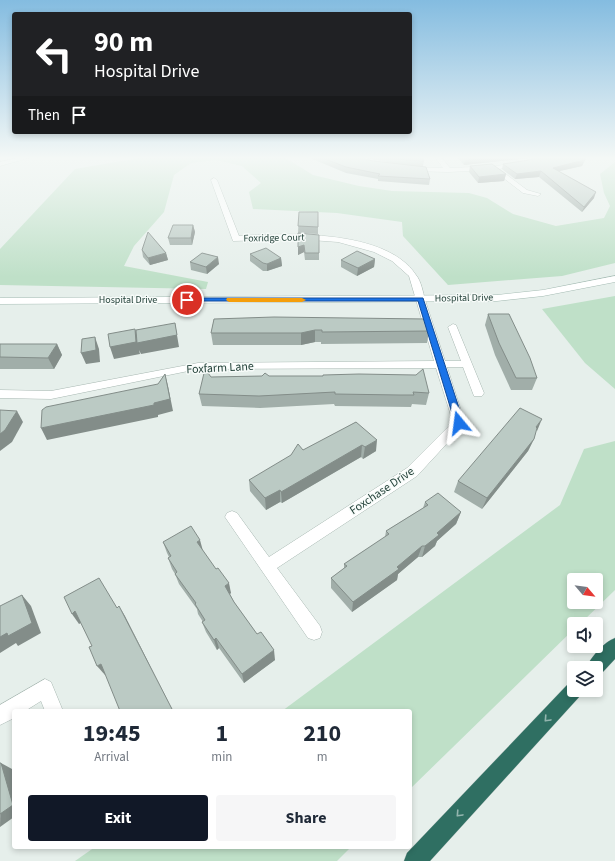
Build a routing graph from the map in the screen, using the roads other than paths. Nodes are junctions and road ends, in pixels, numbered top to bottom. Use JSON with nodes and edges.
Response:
{"nodes":[{"id":1,"x":220,"y":197,"type":"edge"},
{"id":2,"x":615,"y":279,"type":"edge"},
{"id":3,"x":420,"y":299,"type":"junction"},
{"id":4,"x":0,"y":301,"type":"edge"},
{"id":5,"x":453,"y":327,"type":"dead end"},
{"id":6,"x":442,"y":364,"type":"junction"},
{"id":7,"x":467,"y":364,"type":"junction"},
{"id":8,"x":478,"y":393,"type":"dead end"},
{"id":9,"x":0,"y":394,"type":"edge"},
{"id":10,"x":232,"y":517,"type":"dead end"},
{"id":11,"x":268,"y":566,"type":"junction"},
{"id":12,"x":314,"y":632,"type":"dead end"},
{"id":13,"x":615,"y":646,"type":"edge"},
{"id":14,"x":601,"y":661,"type":"edge"},
{"id":15,"x":567,"y":697,"type":"edge"},
{"id":16,"x":53,"y":709,"type":"edge"},
{"id":17,"x":0,"y":716,"type":"edge"},
{"id":18,"x":415,"y":861,"type":"edge"}],
"edges":[{"from":1,"to":3,"type":"street","name":"Foxridge Court"},
{"from":2,"to":3,"type":"street","name":"Hospital Drive"},
{"from":3,"to":4,"type":"street","name":"Hospital Drive"},
{"from":3,"to":6,"type":"street","name":"Foxchase Drive"},
{"from":5,"to":7,"type":"street"},
{"from":6,"to":7,"type":"street","name":"Foxfarm Lane"},
{"from":6,"to":9,"type":"street","name":"Foxfarm Lane"},
{"from":6,"to":11,"type":"street","name":"Foxchase Drive"},
{"from":7,"to":8,"type":"street"},
{"from":10,"to":11,"type":"street"},
{"from":11,"to":12,"type":"street"},
{"from":13,"to":14,"type":"highway"},
{"from":15,"to":18,"type":"highway","one_way":true},
{"from":16,"to":17,"type":"street"}]}
